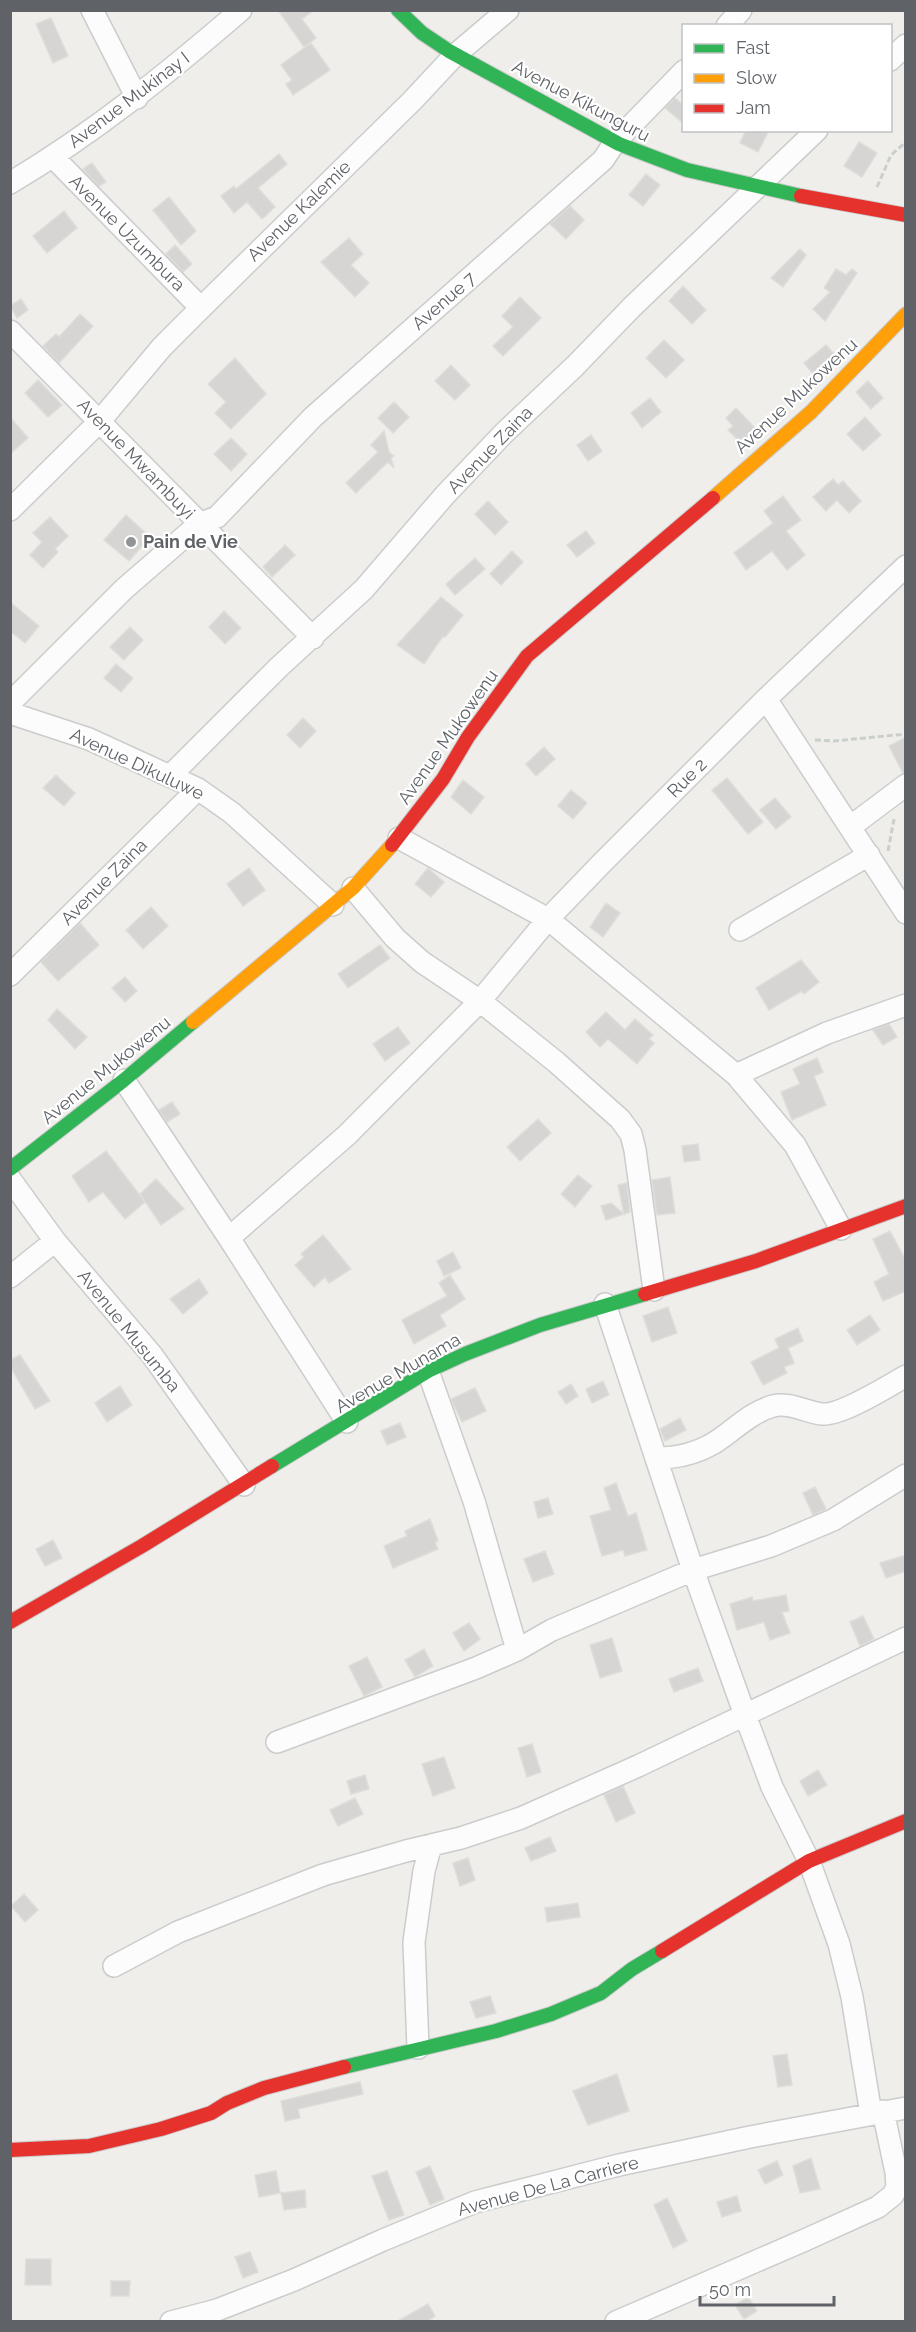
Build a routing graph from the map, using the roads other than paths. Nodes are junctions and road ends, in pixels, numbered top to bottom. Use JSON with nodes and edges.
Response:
{"nodes":[{"id":1,"x":92,"y":10,"type":"edge"},
{"id":2,"x":241,"y":10,"type":"edge"},
{"id":3,"x":398,"y":10,"type":"edge"},
{"id":4,"x":508,"y":10,"type":"edge"},
{"id":5,"x":741,"y":11,"type":"edge"},
{"id":6,"x":729,"y":24,"type":"edge"},
{"id":7,"x":906,"y":45,"type":"edge"},
{"id":8,"x":455,"y":55,"type":"junction"},
{"id":9,"x":892,"y":59,"type":"edge"},
{"id":10,"x":682,"y":72,"type":"edge"},
{"id":11,"x":137,"y":98,"type":"junction"},
{"id":12,"x":815,"y":132,"type":"edge"},
{"id":13,"x":615,"y":142,"type":"junction"},
{"id":14,"x":53,"y":157,"type":"junction"},
{"id":15,"x":10,"y":183,"type":"edge"},
{"id":16,"x":758,"y":187,"type":"junction"},
{"id":17,"x":906,"y":215,"type":"edge"},
{"id":18,"x":201,"y":308,"type":"junction"},
{"id":19,"x":906,"y":314,"type":"edge"},
{"id":20,"x":10,"y":331,"type":"edge"},
{"id":21,"x":99,"y":422,"type":"junction"},
{"id":22,"x":10,"y":510,"type":"edge"},
{"id":23,"x":199,"y":524,"type":"junction"},
{"id":24,"x":906,"y":566,"type":"edge"},
{"id":25,"x":313,"y":638,"type":"junction"},
{"id":26,"x":766,"y":699,"type":"junction"},
{"id":27,"x":10,"y":703,"type":"edge"},
{"id":28,"x":10,"y":713,"type":"edge"},
{"id":29,"x":170,"y":776,"type":"junction"},
{"id":30,"x":906,"y":785,"type":"edge"},
{"id":31,"x":198,"y":789,"type":"junction"},
{"id":32,"x":850,"y":827,"type":"junction"},
{"id":33,"x":399,"y":838,"type":"junction"},
{"id":34,"x":869,"y":855,"type":"junction"},
{"id":35,"x":352,"y":888,"type":"junction"},
{"id":36,"x":333,"y":905,"type":"junction"},
{"id":37,"x":906,"y":913,"type":"edge"},
{"id":38,"x":548,"y":919,"type":"junction"},
{"id":39,"x":740,"y":930,"type":"dead end"},
{"id":40,"x":10,"y":975,"type":"edge"},
{"id":41,"x":480,"y":1001,"type":"junction"},
{"id":42,"x":906,"y":1005,"type":"edge"},
{"id":43,"x":736,"y":1075,"type":"junction"},
{"id":44,"x":124,"y":1080,"type":"junction"},
{"id":45,"x":10,"y":1169,"type":"edge"},
{"id":46,"x":10,"y":1179,"type":"edge"},
{"id":47,"x":906,"y":1206,"type":"edge"},
{"id":48,"x":842,"y":1229,"type":"junction"},
{"id":49,"x":230,"y":1238,"type":"junction"},
{"id":50,"x":56,"y":1241,"type":"junction"},
{"id":51,"x":10,"y":1277,"type":"edge"},
{"id":52,"x":654,"y":1290,"type":"junction"},
{"id":53,"x":605,"y":1304,"type":"junction"},
{"id":54,"x":428,"y":1371,"type":"junction"},
{"id":55,"x":906,"y":1376,"type":"edge"},
{"id":56,"x":347,"y":1422,"type":"junction"},
{"id":57,"x":657,"y":1458,"type":"junction"},
{"id":58,"x":906,"y":1475,"type":"edge"},
{"id":59,"x":244,"y":1485,"type":"junction"},
{"id":60,"x":693,"y":1570,"type":"junction"},
{"id":61,"x":10,"y":1622,"type":"edge"},
{"id":62,"x":906,"y":1638,"type":"edge"},
{"id":63,"x":517,"y":1650,"type":"junction"},
{"id":64,"x":745,"y":1715,"type":"junction"},
{"id":65,"x":277,"y":1742,"type":"dead end"},
{"id":66,"x":906,"y":1821,"type":"edge"},
{"id":67,"x":431,"y":1845,"type":"junction"},
{"id":68,"x":809,"y":1861,"type":"junction"},
{"id":69,"x":114,"y":1966,"type":"dead end"},
{"id":70,"x":418,"y":2048,"type":"junction"},
{"id":71,"x":906,"y":2109,"type":"edge"},
{"id":72,"x":877,"y":2113,"type":"junction"},
{"id":73,"x":10,"y":2150,"type":"edge"},
{"id":74,"x":171,"y":2322,"type":"edge"},
{"id":75,"x":616,"y":2322,"type":"edge"}],
"edges":[{"from":1,"to":11,"type":"street"},
{"from":2,"to":11,"type":"street","name":"Avenue Mukinay I"},
{"from":3,"to":8,"type":"street","name":"Avenue Kikunguru"},
{"from":4,"to":8,"type":"street","name":"Avenue Kalemie"},
{"from":5,"to":6,"type":"street"},
{"from":7,"to":9,"type":"street"},
{"from":8,"to":13,"type":"street","name":"Avenue Kikunguru"},
{"from":8,"to":18,"type":"street","name":"Avenue Kalemie"},
{"from":10,"to":13,"type":"street","name":"Avenue 7"},
{"from":11,"to":14,"type":"street","name":"Avenue Mukinay I"},
{"from":12,"to":16,"type":"street","name":"Avenue Zaina"},
{"from":13,"to":16,"type":"street","name":"Avenue Kikunguru"},
{"from":13,"to":23,"type":"street","name":"Avenue 7"},
{"from":14,"to":15,"type":"street","name":"Avenue Mukinay I"},
{"from":14,"to":18,"type":"street","name":"Avenue Uzumbura"},
{"from":16,"to":17,"type":"street","name":"Avenue Kikunguru"},
{"from":16,"to":25,"type":"street","name":"Avenue Zaina"},
{"from":18,"to":21,"type":"street","name":"Avenue Kalemie"},
{"from":19,"to":33,"type":"street","name":"Avenue Mukowenu"},
{"from":20,"to":21,"type":"street","name":"Avenue Mwambuyi"},
{"from":21,"to":22,"type":"street","name":"Avenue Kalemie"},
{"from":21,"to":23,"type":"street","name":"Avenue Mwambuyi"},
{"from":23,"to":25,"type":"street","name":"Avenue Mwambuyi"},
{"from":23,"to":27,"type":"street","name":"Avenue 7"},
{"from":24,"to":26,"type":"street","name":"Rue 2"},
{"from":25,"to":29,"type":"street","name":"Avenue Zaina"},
{"from":26,"to":32,"type":"street"},
{"from":26,"to":38,"type":"street","name":"Rue 2"},
{"from":28,"to":29,"type":"street","name":"Avenue Dikuluwe"},
{"from":29,"to":31,"type":"street","name":"Avenue Dikuluwe"},
{"from":30,"to":32,"type":"street"},
{"from":31,"to":36,"type":"street","name":"Avenue Dikuluwe"},
{"from":31,"to":40,"type":"street","name":"Avenue Zaina"},
{"from":32,"to":34,"type":"street"},
{"from":33,"to":35,"type":"street","name":"Avenue Mukowenu"},
{"from":33,"to":38,"type":"street"},
{"from":34,"to":37,"type":"street"},
{"from":34,"to":39,"type":"street"},
{"from":35,"to":36,"type":"street","name":"Avenue Mukowenu"},
{"from":35,"to":41,"type":"street"},
{"from":36,"to":44,"type":"street","name":"Avenue Mukowenu"},
{"from":38,"to":41,"type":"street","name":"Rue 2"},
{"from":38,"to":43,"type":"street"},
{"from":41,"to":49,"type":"street","name":"Rue 2"},
{"from":41,"to":52,"type":"street"},
{"from":42,"to":43,"type":"street"},
{"from":43,"to":48,"type":"street"},
{"from":44,"to":45,"type":"street","name":"Avenue Mukowenu"},
{"from":44,"to":49,"type":"street"},
{"from":46,"to":50,"type":"street","name":"Avenue Musumba"},
{"from":47,"to":48,"type":"street","name":"Avenue Munama"},
{"from":48,"to":52,"type":"street","name":"Avenue Munama"},
{"from":49,"to":56,"type":"street"},
{"from":50,"to":51,"type":"street"},
{"from":50,"to":59,"type":"street","name":"Avenue Musumba"},
{"from":52,"to":53,"type":"street","name":"Avenue Munama"},
{"from":53,"to":54,"type":"street","name":"Avenue Munama"},
{"from":53,"to":57,"type":"street"},
{"from":54,"to":56,"type":"street","name":"Avenue Munama"},
{"from":54,"to":63,"type":"street"},
{"from":55,"to":57,"type":"street"},
{"from":56,"to":59,"type":"street","name":"Avenue Munama"},
{"from":57,"to":60,"type":"street"},
{"from":58,"to":60,"type":"street"},
{"from":59,"to":61,"type":"street","name":"Avenue Munama"},
{"from":60,"to":63,"type":"street"},
{"from":60,"to":64,"type":"street"},
{"from":62,"to":64,"type":"street"},
{"from":63,"to":65,"type":"street"},
{"from":64,"to":67,"type":"street"},
{"from":64,"to":68,"type":"street"},
{"from":66,"to":68,"type":"street"},
{"from":67,"to":69,"type":"street"},
{"from":67,"to":70,"type":"street"},
{"from":68,"to":70,"type":"street"},
{"from":68,"to":72,"type":"street"},
{"from":70,"to":73,"type":"street"},
{"from":71,"to":72,"type":"street","name":"Avenue De La Carriere"},
{"from":72,"to":74,"type":"street","name":"Avenue De La Carriere"},
{"from":72,"to":75,"type":"street"}]}
